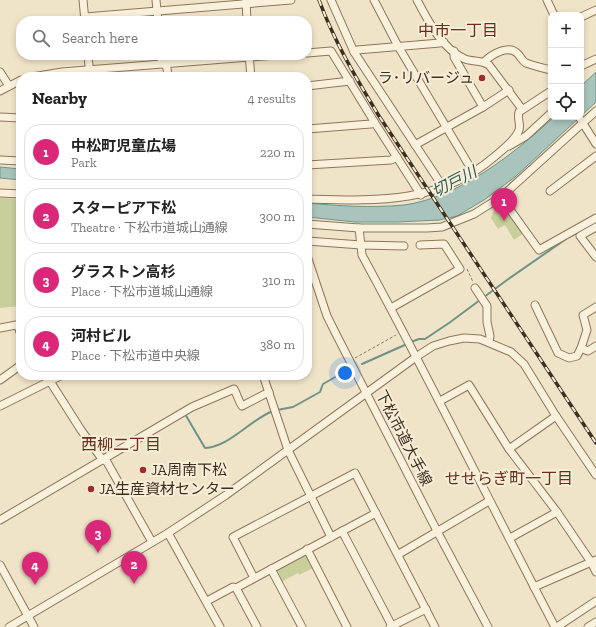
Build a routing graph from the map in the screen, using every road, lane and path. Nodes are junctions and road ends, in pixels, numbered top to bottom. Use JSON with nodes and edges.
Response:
{"nodes":[{"id":1,"x":83,"y":0,"type":"edge"},
{"id":2,"x":156,"y":0,"type":"edge"},
{"id":3,"x":291,"y":0,"type":"edge"},
{"id":4,"x":331,"y":0,"type":"edge"},
{"id":5,"x":374,"y":0,"type":"edge"},
{"id":6,"x":417,"y":0,"type":"edge"},
{"id":7,"x":546,"y":0,"type":"edge"},
{"id":8,"x":246,"y":2,"type":"edge"},
{"id":9,"x":596,"y":10,"type":"edge"},
{"id":10,"x":157,"y":11,"type":"junction"},
{"id":11,"x":552,"y":12,"type":"edge"},
{"id":12,"x":85,"y":16,"type":"edge"},
{"id":13,"x":112,"y":16,"type":"edge"},
{"id":14,"x":158,"y":16,"type":"edge"},
{"id":15,"x":247,"y":16,"type":"edge"},
{"id":16,"x":584,"y":16,"type":"edge"},
{"id":17,"x":444,"y":42,"type":"junction"},
{"id":18,"x":398,"y":46,"type":"junction"},
{"id":19,"x":454,"y":51,"type":"junction"},
{"id":20,"x":354,"y":52,"type":"junction"},
{"id":21,"x":312,"y":53,"type":"edge"},
{"id":22,"x":596,"y":59,"type":"edge"},
{"id":23,"x":89,"y":60,"type":"edge"},
{"id":24,"x":162,"y":60,"type":"edge"},
{"id":25,"x":200,"y":60,"type":"edge"},
{"id":26,"x":249,"y":60,"type":"edge"},
{"id":27,"x":484,"y":62,"type":"junction"},
{"id":28,"x":164,"y":63,"type":"junction"},
{"id":29,"x":584,"y":65,"type":"edge"},
{"id":30,"x":548,"y":69,"type":"edge"},
{"id":31,"x":0,"y":72,"type":"edge"},
{"id":32,"x":90,"y":72,"type":"edge"},
{"id":33,"x":103,"y":72,"type":"edge"},
{"id":34,"x":167,"y":72,"type":"edge"},
{"id":35,"x":251,"y":72,"type":"edge"},
{"id":36,"x":350,"y":81,"type":"junction"},
{"id":37,"x":16,"y":82,"type":"edge"},
{"id":38,"x":312,"y":85,"type":"edge"},
{"id":39,"x":9,"y":86,"type":"junction"},
{"id":40,"x":509,"y":90,"type":"junction"},
{"id":41,"x":0,"y":91,"type":"edge"},
{"id":42,"x":548,"y":93,"type":"edge"},
{"id":43,"x":483,"y":107,"type":"junction"},
{"id":44,"x":522,"y":109,"type":"junction"},
{"id":45,"x":596,"y":111,"type":"edge"},
{"id":46,"x":548,"y":116,"type":"edge"},
{"id":47,"x":0,"y":117,"type":"edge"},
{"id":48,"x":16,"y":118,"type":"edge"},
{"id":49,"x":584,"y":118,"type":"edge"},
{"id":50,"x":581,"y":120,"type":"edge"},
{"id":51,"x":375,"y":123,"type":"junction"},
{"id":52,"x":446,"y":127,"type":"junction"},
{"id":53,"x":312,"y":129,"type":"edge"},
{"id":54,"x":596,"y":144,"type":"edge"},
{"id":55,"x":415,"y":145,"type":"junction"},
{"id":56,"x":503,"y":149,"type":"junction"},
{"id":57,"x":596,"y":156,"type":"edge"},
{"id":58,"x":397,"y":158,"type":"junction"},
{"id":59,"x":0,"y":160,"type":"edge"},
{"id":60,"x":16,"y":160,"type":"edge"},
{"id":61,"x":312,"y":165,"type":"edge"},
{"id":62,"x":473,"y":172,"type":"junction"},
{"id":63,"x":442,"y":186,"type":"junction"},
{"id":64,"x":550,"y":191,"type":"dead end"},
{"id":65,"x":0,"y":193,"type":"edge"},
{"id":66,"x":16,"y":194,"type":"edge"},
{"id":67,"x":421,"y":195,"type":"junction"},
{"id":68,"x":501,"y":196,"type":"junction"},
{"id":69,"x":312,"y":199,"type":"edge"},
{"id":70,"x":596,"y":218,"type":"edge"},
{"id":71,"x":312,"y":224,"type":"edge"},
{"id":72,"x":596,"y":227,"type":"edge"},
{"id":73,"x":359,"y":228,"type":"junction"},
{"id":74,"x":312,"y":241,"type":"edge"},
{"id":75,"x":420,"y":245,"type":"dead end"},
{"id":76,"x":361,"y":246,"type":"junction"},
{"id":77,"x":404,"y":246,"type":"dead end"},
{"id":78,"x":596,"y":257,"type":"edge"},
{"id":79,"x":312,"y":271,"type":"edge"},
{"id":80,"x":475,"y":288,"type":"dead end"},
{"id":81,"x":535,"y":305,"type":"dead end"},
{"id":82,"x":596,"y":307,"type":"edge"},
{"id":83,"x":391,"y":308,"type":"junction"},
{"id":84,"x":16,"y":325,"type":"edge"},
{"id":85,"x":0,"y":328,"type":"edge"},
{"id":86,"x":402,"y":331,"type":"junction"},
{"id":87,"x":489,"y":342,"type":"junction"},
{"id":88,"x":596,"y":346,"type":"edge"},
{"id":89,"x":582,"y":348,"type":"junction"},
{"id":90,"x":416,"y":357,"type":"junction"},
{"id":91,"x":350,"y":362,"type":"junction"},
{"id":92,"x":16,"y":368,"type":"edge"},
{"id":93,"x":1,"y":377,"type":"edge"},
{"id":94,"x":45,"y":380,"type":"edge"},
{"id":95,"x":49,"y":380,"type":"edge"},
{"id":96,"x":265,"y":380,"type":"edge"},
{"id":97,"x":269,"y":392,"type":"junction"},
{"id":98,"x":367,"y":392,"type":"junction"},
{"id":99,"x":440,"y":401,"type":"junction"},
{"id":100,"x":0,"y":406,"type":"edge"},
{"id":101,"x":556,"y":416,"type":"junction"},
{"id":102,"x":509,"y":449,"type":"junction"},
{"id":103,"x":288,"y":450,"type":"junction"},
{"id":104,"x":102,"y":459,"type":"junction"},
{"id":105,"x":596,"y":475,"type":"edge"},
{"id":106,"x":311,"y":496,"type":"junction"},
{"id":107,"x":489,"y":501,"type":"junction"},
{"id":108,"x":557,"y":512,"type":"junction"},
{"id":109,"x":376,"y":513,"type":"junction"},
{"id":110,"x":0,"y":520,"type":"edge"},
{"id":111,"x":342,"y":531,"type":"junction"},
{"id":112,"x":437,"y":531,"type":"junction"},
{"id":113,"x":168,"y":533,"type":"junction"},
{"id":114,"x":331,"y":537,"type":"junction"},
{"id":115,"x":510,"y":538,"type":"junction"},
{"id":116,"x":152,"y":542,"type":"junction"},
{"id":117,"x":307,"y":549,"type":"junction"},
{"id":118,"x":398,"y":554,"type":"junction"},
{"id":119,"x":594,"y":561,"type":"edge"},
{"id":120,"x":0,"y":566,"type":"edge"},
{"id":121,"x":271,"y":569,"type":"junction"},
{"id":122,"x":596,"y":572,"type":"edge"},
{"id":123,"x":254,"y":578,"type":"junction"},
{"id":124,"x":534,"y":587,"type":"junction"},
{"id":125,"x":236,"y":588,"type":"junction"},
{"id":126,"x":206,"y":601,"type":"junction"},
{"id":127,"x":596,"y":601,"type":"edge"},
{"id":128,"x":426,"y":609,"type":"junction"},
{"id":129,"x":27,"y":616,"type":"junction"},
{"id":130,"x":596,"y":622,"type":"edge"},
{"id":131,"x":9,"y":627,"type":"edge"},
{"id":132,"x":34,"y":627,"type":"edge"},
{"id":133,"x":220,"y":627,"type":"edge"},
{"id":134,"x":257,"y":627,"type":"edge"},
{"id":135,"x":302,"y":627,"type":"edge"},
{"id":136,"x":347,"y":627,"type":"edge"},
{"id":137,"x":391,"y":627,"type":"edge"},
{"id":138,"x":435,"y":627,"type":"edge"},
{"id":139,"x":488,"y":627,"type":"edge"},
{"id":140,"x":556,"y":627,"type":"edge"},
{"id":141,"x":588,"y":627,"type":"edge"}],
"edges":[{"from":1,"to":12,"type":"street"},
{"from":2,"to":10,"type":"street"},
{"from":3,"to":8,"type":"street"},
{"from":4,"to":20,"type":"street"},
{"from":5,"to":18,"type":"street"},
{"from":6,"to":17,"type":"street"},
{"from":7,"to":11,"type":"street"},
{"from":8,"to":10,"type":"street"},
{"from":8,"to":15,"type":"street"},
{"from":9,"to":16,"type":"street"},
{"from":10,"to":13,"type":"street"},
{"from":10,"to":14,"type":"street"},
{"from":17,"to":18,"type":"street"},
{"from":17,"to":19,"type":"street"},
{"from":18,"to":20,"type":"street"},
{"from":18,"to":52,"type":"street"},
{"from":19,"to":27,"type":"street"},
{"from":19,"to":43,"type":"street"},
{"from":20,"to":55,"type":"street"},
{"from":21,"to":36,"type":"street"},
{"from":22,"to":29,"type":"street"},
{"from":23,"to":32,"type":"street"},
{"from":24,"to":28,"type":"street"},
{"from":25,"to":28,"type":"street"},
{"from":26,"to":35,"type":"street"},
{"from":27,"to":30,"type":"street"},
{"from":27,"to":40,"type":"street"},
{"from":28,"to":33,"type":"street"},
{"from":28,"to":34,"type":"street"},
{"from":31,"to":39,"type":"street"},
{"from":36,"to":38,"type":"street"},
{"from":36,"to":51,"type":"street"},
{"from":37,"to":39,"type":"street"},
{"from":39,"to":41,"type":"street"},
{"from":40,"to":43,"type":"street"},
{"from":40,"to":44,"type":"street"},
{"from":42,"to":44,"type":"street"},
{"from":43,"to":52,"type":"street"},
{"from":44,"to":56,"type":"street"},
{"from":45,"to":49,"type":"street"},
{"from":46,"to":56,"type":"street"},
{"from":47,"to":48,"type":"street"},
{"from":50,"to":54,"type":"street"},
{"from":50,"to":68,"type":"street"},
{"from":51,"to":53,"type":"street"},
{"from":51,"to":58,"type":"street"},
{"from":52,"to":55,"type":"street"},
{"from":52,"to":62,"type":"street"},
{"from":55,"to":63,"type":"street"},
{"from":56,"to":62,"type":"street"},
{"from":57,"to":64,"type":"street"},
{"from":58,"to":61,"type":"street"},
{"from":58,"to":67,"type":"street"},
{"from":59,"to":60,"type":"street"},
{"from":62,"to":63,"type":"street"},
{"from":63,"to":67,"type":"street"},
{"from":65,"to":66,"type":"street"},
{"from":67,"to":69,"type":"street"},
{"from":68,"to":70,"type":"street"},
{"from":68,"to":73,"type":"street"},
{"from":71,"to":73,"type":"street"},
{"from":72,"to":78,"type":"street"},
{"from":73,"to":76,"type":"street"},
{"from":74,"to":76,"type":"street"},
{"from":75,"to":83,"type":"street"},
{"from":76,"to":77,"type":"street"},
{"from":76,"to":83,"type":"street"},
{"from":79,"to":91,"type":"street","name":"下松市道大手線"},
{"from":80,"to":87,"type":"street"},
{"from":81,"to":89,"type":"street"},
{"from":82,"to":89,"type":"street"},
{"from":83,"to":86,"type":"street"},
{"from":84,"to":85,"type":"street"},
{"from":86,"to":90,"type":"street"},
{"from":86,"to":91,"type":"path"},
{"from":87,"to":90,"type":"street"},
{"from":87,"to":101,"type":"street"},
{"from":88,"to":89,"type":"street"},
{"from":90,"to":98,"type":"street"},
{"from":90,"to":99,"type":"street"},
{"from":91,"to":98,"type":"street","name":"下松市道大手線"},
{"from":92,"to":93,"type":"street"},
{"from":94,"to":100,"type":"street"},
{"from":95,"to":104,"type":"street"},
{"from":96,"to":97,"type":"street"},
{"from":97,"to":103,"type":"street"},
{"from":97,"to":104,"type":"street"},
{"from":98,"to":103,"type":"street"},
{"from":98,"to":112,"type":"street","name":"下松市道大手線"},
{"from":99,"to":102,"type":"street"},
{"from":99,"to":107,"type":"street"},
{"from":101,"to":102,"type":"street"},
{"from":101,"to":105,"type":"street"},
{"from":102,"to":108,"type":"street"},
{"from":103,"to":106,"type":"street"},
{"from":103,"to":113,"type":"street"},
{"from":104,"to":110,"type":"street"},
{"from":104,"to":116,"type":"street"},
{"from":106,"to":109,"type":"street"},
{"from":106,"to":114,"type":"street"},
{"from":106,"to":123,"type":"street"},
{"from":107,"to":112,"type":"street"},
{"from":107,"to":115,"type":"street"},
{"from":108,"to":115,"type":"street"},
{"from":108,"to":119,"type":"street"},
{"from":109,"to":111,"type":"street"},
{"from":109,"to":118,"type":"street"},
{"from":111,"to":114,"type":"street"},
{"from":111,"to":137,"type":"street"},
{"from":112,"to":118,"type":"street"},
{"from":112,"to":139,"type":"street","name":"下松市道大手線"},
{"from":113,"to":116,"type":"street"},
{"from":113,"to":126,"type":"street"},
{"from":114,"to":117,"type":"street"},
{"from":115,"to":124,"type":"street"},
{"from":116,"to":129,"type":"street"},
{"from":117,"to":121,"type":"street"},
{"from":117,"to":136,"type":"street"},
{"from":118,"to":128,"type":"street"},
{"from":119,"to":122,"type":"street"},
{"from":119,"to":124,"type":"street"},
{"from":120,"to":129,"type":"street"},
{"from":121,"to":123,"type":"street"},
{"from":121,"to":135,"type":"street"},
{"from":123,"to":125,"type":"street"},
{"from":124,"to":140,"type":"street"},
{"from":125,"to":126,"type":"street"},
{"from":125,"to":134,"type":"street"},
{"from":126,"to":133,"type":"street"},
{"from":127,"to":140,"type":"street"},
{"from":128,"to":137,"type":"street"},
{"from":128,"to":138,"type":"street"},
{"from":129,"to":131,"type":"street"},
{"from":129,"to":132,"type":"street"},
{"from":130,"to":141,"type":"street"}]}
